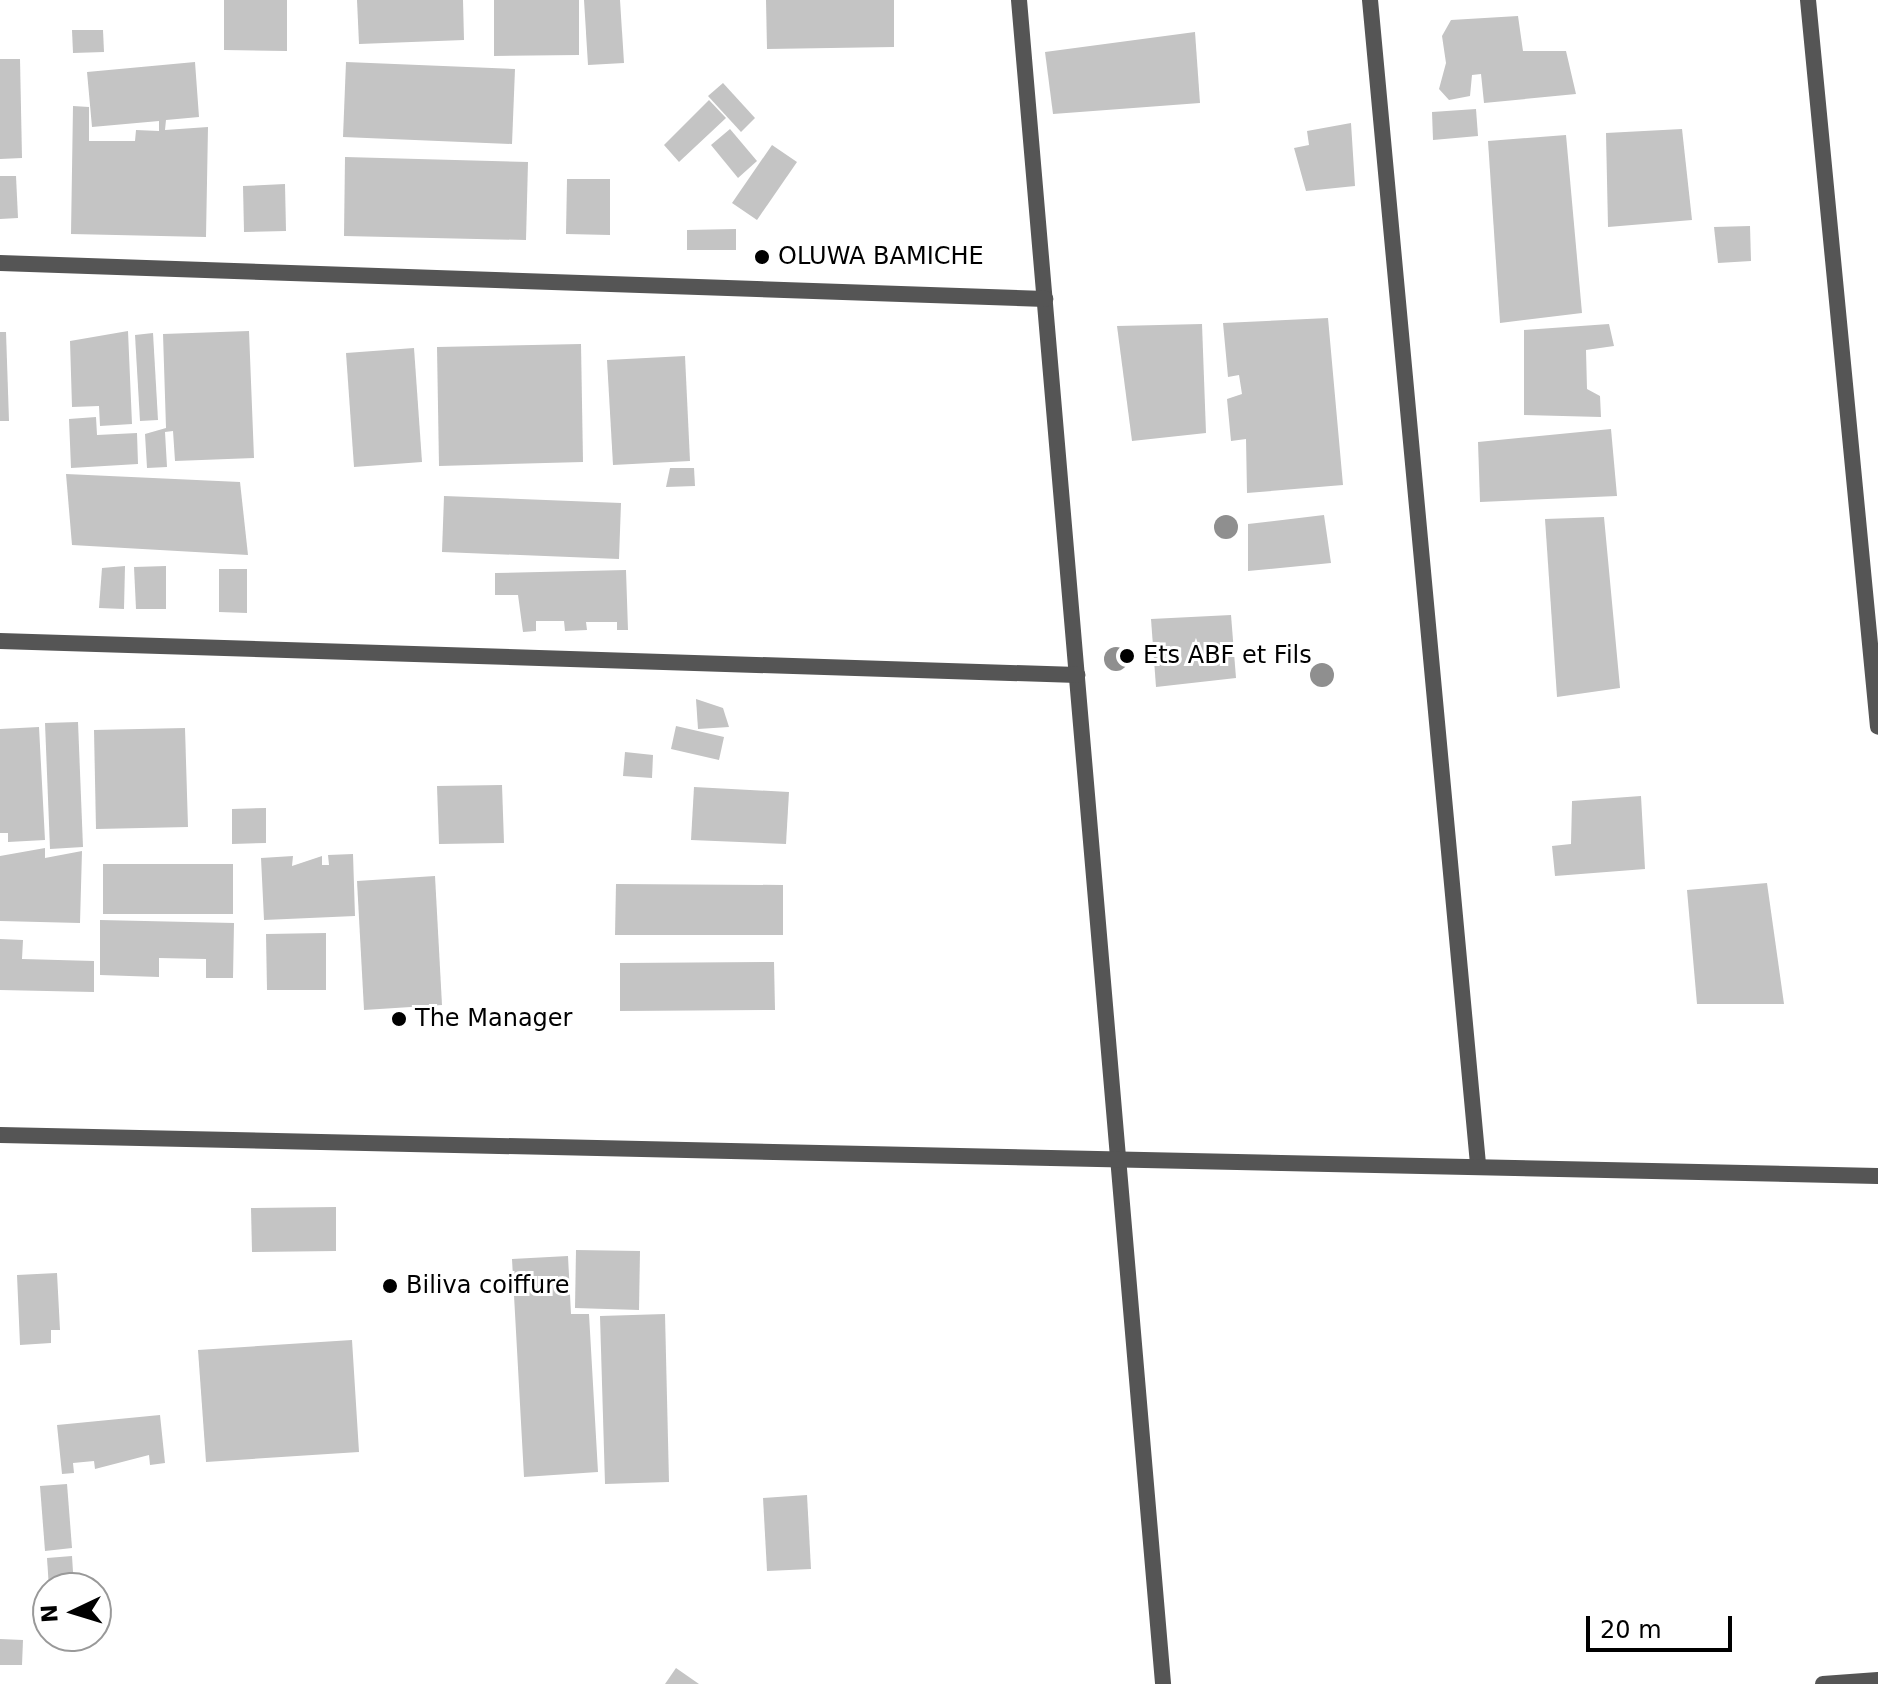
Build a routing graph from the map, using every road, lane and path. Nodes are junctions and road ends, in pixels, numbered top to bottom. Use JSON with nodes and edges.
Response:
{"nodes":[{"id":1,"x":1019,"y":0,"type":"edge"},
{"id":2,"x":1370,"y":0,"type":"edge"},
{"id":3,"x":1808,"y":0,"type":"edge"},
{"id":4,"x":0,"y":263,"type":"edge"},
{"id":5,"x":1045,"y":299,"type":"junction"},
{"id":6,"x":0,"y":641,"type":"edge"},
{"id":7,"x":1077,"y":675,"type":"junction"},
{"id":8,"x":1878,"y":727,"type":"edge"},
{"id":9,"x":0,"y":1135,"type":"edge"},
{"id":10,"x":1119,"y":1160,"type":"junction"},
{"id":11,"x":1478,"y":1165,"type":"junction"},
{"id":12,"x":1878,"y":1176,"type":"edge"},
{"id":13,"x":1878,"y":1680,"type":"edge"},
{"id":14,"x":1163,"y":1684,"type":"edge"},
{"id":15,"x":1823,"y":1684,"type":"edge"}],
"edges":[{"from":1,"to":5,"type":"street"},
{"from":2,"to":11,"type":"street"},
{"from":3,"to":8,"type":"street"},
{"from":4,"to":5,"type":"street"},
{"from":5,"to":7,"type":"street"},
{"from":6,"to":7,"type":"street"},
{"from":7,"to":10,"type":"street"},
{"from":9,"to":10,"type":"street"},
{"from":10,"to":11,"type":"street"},
{"from":10,"to":14,"type":"street"},
{"from":11,"to":12,"type":"street"},
{"from":13,"to":15,"type":"street"}]}
